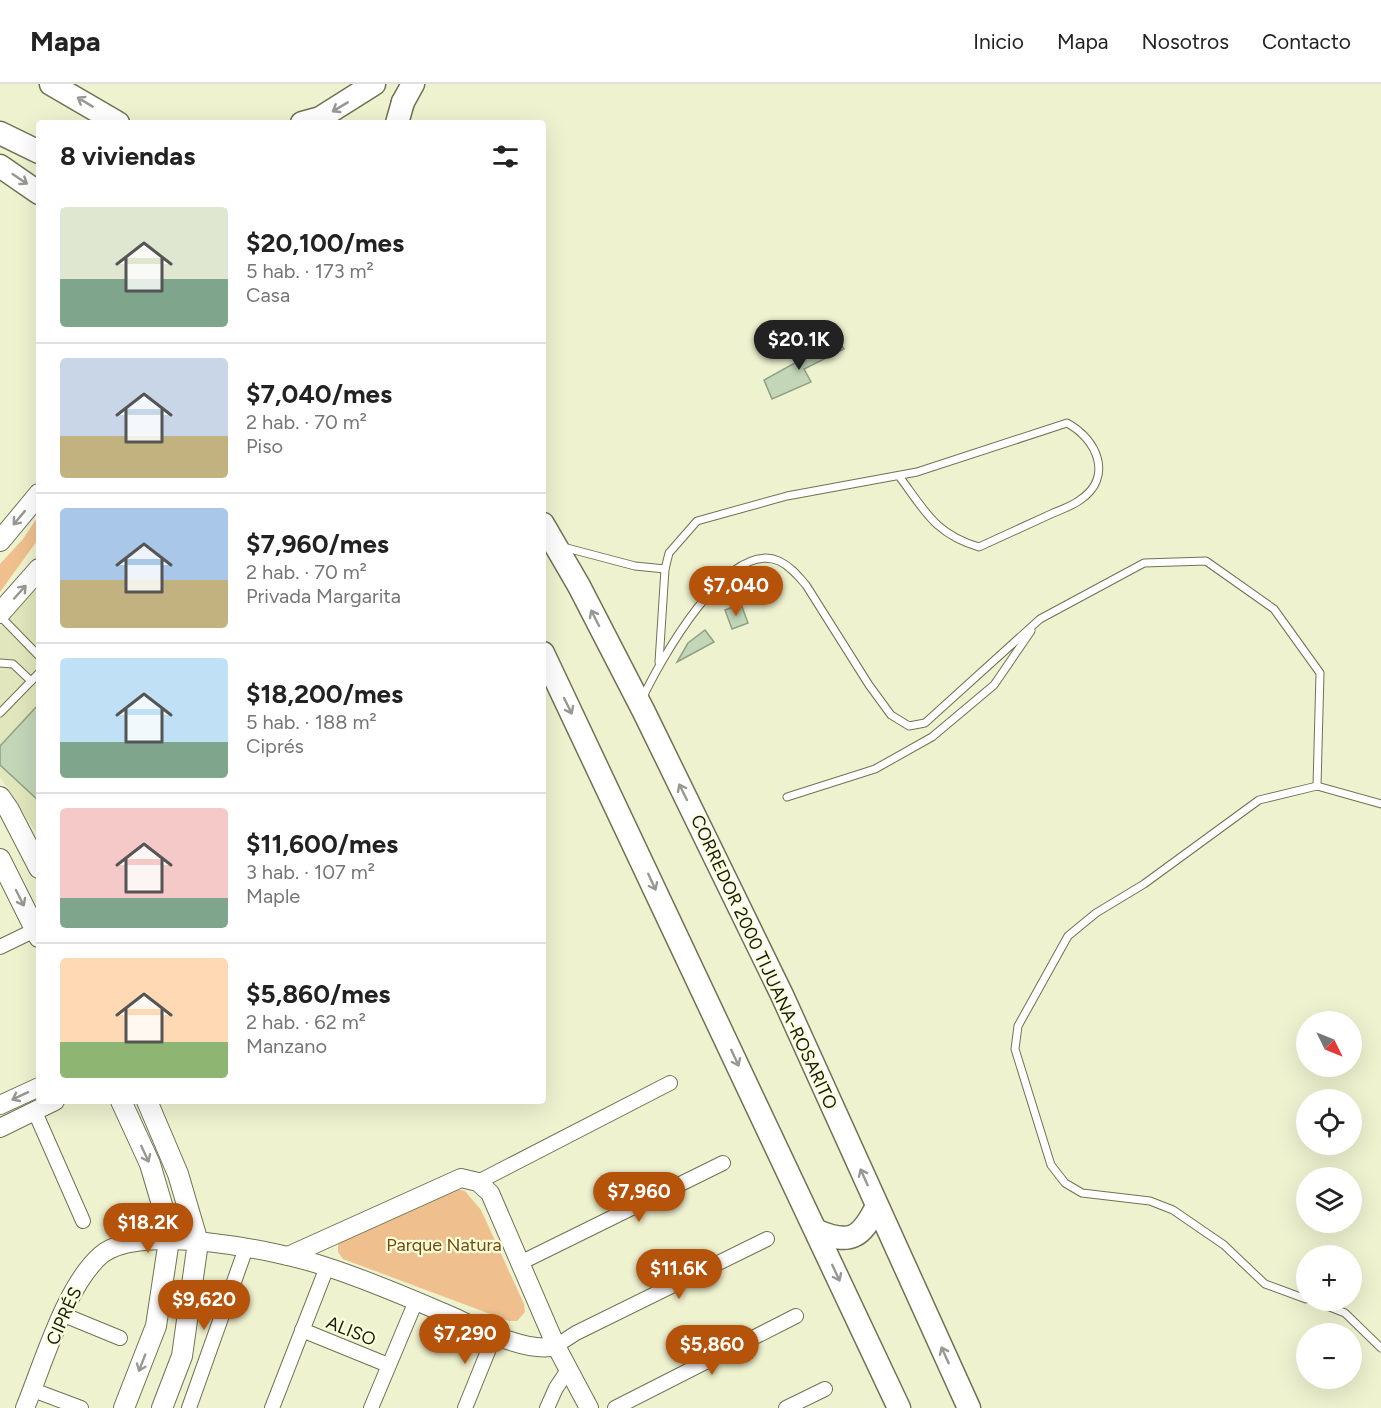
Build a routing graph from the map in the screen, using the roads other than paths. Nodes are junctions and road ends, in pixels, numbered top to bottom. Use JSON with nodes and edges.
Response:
{"nodes":[{"id":1,"x":51,"y":84,"type":"edge"},
{"id":2,"x":374,"y":84,"type":"edge"},
{"id":3,"x":113,"y":120,"type":"edge"},
{"id":4,"x":313,"y":120,"type":"edge"},
{"id":5,"x":0,"y":133,"type":"edge"},
{"id":6,"x":36,"y":151,"type":"edge"},
{"id":7,"x":0,"y":166,"type":"edge"},
{"id":8,"x":36,"y":191,"type":"edge"},
{"id":9,"x":899,"y":476,"type":"junction"},
{"id":10,"x":36,"y":498,"type":"edge"},
{"id":11,"x":546,"y":529,"type":"edge"},
{"id":12,"x":0,"y":541,"type":"edge"},
{"id":13,"x":555,"y":544,"type":"junction"},
{"id":14,"x":665,"y":569,"type":"junction"},
{"id":15,"x":36,"y":573,"type":"edge"},
{"id":16,"x":0,"y":615,"type":"edge"},
{"id":17,"x":1040,"y":619,"type":"junction"},
{"id":18,"x":36,"y":654,"type":"edge"},
{"id":19,"x":546,"y":659,"type":"edge"},
{"id":20,"x":0,"y":663,"type":"edge"},
{"id":21,"x":659,"y":664,"type":"junction"},
{"id":22,"x":36,"y":676,"type":"edge"},
{"id":23,"x":31,"y":681,"type":"junction"},
{"id":24,"x":640,"y":704,"type":"junction"},
{"id":25,"x":0,"y":713,"type":"edge"},
{"id":26,"x":1317,"y":786,"type":"junction"},
{"id":27,"x":0,"y":797,"type":"edge"},
{"id":28,"x":787,"y":797,"type":"dead end"},
{"id":29,"x":1381,"y":804,"type":"edge"},
{"id":30,"x":0,"y":859,"type":"edge"},
{"id":31,"x":36,"y":862,"type":"edge"},
{"id":32,"x":36,"y":932,"type":"edge"},
{"id":33,"x":36,"y":934,"type":"edge"},
{"id":34,"x":0,"y":947,"type":"edge"},
{"id":35,"x":670,"y":1083,"type":"dead end"},
{"id":36,"x":36,"y":1088,"type":"edge"},
{"id":37,"x":49,"y":1104,"type":"edge"},
{"id":38,"x":122,"y":1104,"type":"edge"},
{"id":39,"x":148,"y":1104,"type":"edge"},
{"id":40,"x":0,"y":1105,"type":"edge"},
{"id":41,"x":34,"y":1112,"type":"junction"},
{"id":42,"x":0,"y":1128,"type":"edge"},
{"id":43,"x":723,"y":1163,"type":"dead end"},
{"id":44,"x":478,"y":1182,"type":"junction"},
{"id":45,"x":877,"y":1206,"type":"junction"},
{"id":46,"x":82,"y":1221,"type":"dead end"},
{"id":47,"x":817,"y":1231,"type":"junction"},
{"id":48,"x":768,"y":1239,"type":"dead end"},
{"id":49,"x":169,"y":1240,"type":"junction"},
{"id":50,"x":198,"y":1242,"type":"junction"},
{"id":51,"x":246,"y":1248,"type":"junction"},
{"id":52,"x":288,"y":1256,"type":"junction"},
{"id":53,"x":520,"y":1263,"type":"junction"},
{"id":54,"x":327,"y":1267,"type":"junction"},
{"id":55,"x":1296,"y":1295,"type":"edge"},
{"id":56,"x":416,"y":1302,"type":"junction"},
{"id":57,"x":1340,"y":1311,"type":"edge"},
{"id":58,"x":64,"y":1315,"type":"junction"},
{"id":59,"x":796,"y":1316,"type":"dead end"},
{"id":60,"x":302,"y":1330,"type":"junction"},
{"id":61,"x":495,"y":1334,"type":"junction"},
{"id":62,"x":120,"y":1338,"type":"dead end"},
{"id":63,"x":556,"y":1346,"type":"junction"},
{"id":64,"x":1381,"y":1348,"type":"edge"},
{"id":65,"x":388,"y":1365,"type":"junction"},
{"id":66,"x":568,"y":1370,"type":"junction"},
{"id":67,"x":825,"y":1389,"type":"dead end"},
{"id":68,"x":33,"y":1390,"type":"junction"},
{"id":69,"x":25,"y":1408,"type":"edge"},
{"id":70,"x":81,"y":1408,"type":"edge"},
{"id":71,"x":124,"y":1408,"type":"edge"},
{"id":72,"x":162,"y":1408,"type":"edge"},
{"id":73,"x":189,"y":1408,"type":"edge"},
{"id":74,"x":272,"y":1408,"type":"edge"},
{"id":75,"x":371,"y":1408,"type":"edge"},
{"id":76,"x":465,"y":1408,"type":"edge"},
{"id":77,"x":547,"y":1408,"type":"edge"},
{"id":78,"x":589,"y":1408,"type":"edge"},
{"id":79,"x":615,"y":1408,"type":"edge"},
{"id":80,"x":786,"y":1408,"type":"edge"},
{"id":81,"x":899,"y":1408,"type":"edge"},
{"id":82,"x":969,"y":1408,"type":"edge"}],
"edges":[{"from":3,"to":1,"type":"highway","one_way":true},
{"from":2,"to":4,"type":"highway","one_way":true},
{"from":5,"to":6,"type":"highway"},
{"from":7,"to":8,"type":"highway","one_way":true},
{"from":9,"to":9,"type":"lane"},
{"from":9,"to":14,"type":"lane"},
{"from":10,"to":12,"type":"main road","one_way":true},
{"from":11,"to":13,"type":"highway","name":"CORREDOR 2000 TIJUANA-ROSARITO"},
{"from":13,"to":14,"type":"lane"},
{"from":24,"to":13,"type":"highway","name":"CORREDOR 2000 TIJUANA-ROSARITO","one_way":true},
{"from":14,"to":21,"type":"lane"},
{"from":16,"to":15,"type":"main road","one_way":true},
{"from":16,"to":18,"type":"lane"},
{"from":17,"to":21,"type":"lane"},
{"from":17,"to":26,"type":"lane"},
{"from":17,"to":28,"type":"lane"},
{"from":19,"to":47,"type":"highway","one_way":true},
{"from":20,"to":23,"type":"lane"},
{"from":21,"to":24,"type":"lane"},
{"from":22,"to":23,"type":"lane"},
{"from":23,"to":25,"type":"lane"},
{"from":45,"to":24,"type":"highway","name":"CORREDOR 2000 TIJUANA-ROSARITO","one_way":true},
{"from":26,"to":29,"type":"lane"},
{"from":26,"to":55,"type":"lane"},
{"from":27,"to":31,"type":"main road"},
{"from":30,"to":32,"type":"main road","one_way":true},
{"from":33,"to":34,"type":"street"},
{"from":35,"to":44,"type":"street"},
{"from":36,"to":40,"type":"street","one_way":true},
{"from":37,"to":41,"type":"street"},
{"from":38,"to":49,"type":"main road","one_way":true},
{"from":39,"to":50,"type":"main road"},
{"from":41,"to":42,"type":"street"},
{"from":41,"to":46,"type":"street"},
{"from":43,"to":53,"type":"street"},
{"from":44,"to":52,"type":"street"},
{"from":44,"to":53,"type":"street"},
{"from":45,"to":47,"type":"highway"},
{"from":82,"to":45,"type":"highway","name":"CORREDOR 2000 TIJUANA-ROSARITO","one_way":true},
{"from":47,"to":81,"type":"highway","one_way":true},
{"from":48,"to":63,"type":"street"},
{"from":49,"to":50,"type":"street","name":"CIPRÉS"},
{"from":49,"to":58,"type":"street","name":"CIPRÉS"},
{"from":49,"to":71,"type":"main road","one_way":true},
{"from":50,"to":51,"type":"street","name":"CIPRÉS"},
{"from":50,"to":72,"type":"main road"},
{"from":51,"to":52,"type":"street","name":"CIPRÉS"},
{"from":51,"to":73,"type":"street"},
{"from":52,"to":54,"type":"street","name":"CIPRÉS"},
{"from":53,"to":63,"type":"street"},
{"from":54,"to":56,"type":"street","name":"CIPRÉS"},
{"from":54,"to":60,"type":"street"},
{"from":56,"to":61,"type":"street","name":"CIPRÉS"},
{"from":56,"to":65,"type":"street","name":"ALISO"},
{"from":57,"to":64,"type":"lane"},
{"from":58,"to":62,"type":"street"},
{"from":58,"to":68,"type":"street","name":"CIPRÉS"},
{"from":59,"to":79,"type":"street"},
{"from":60,"to":65,"type":"street","name":"ALISO"},
{"from":60,"to":74,"type":"street"},
{"from":61,"to":63,"type":"street","name":"CIPRÉS"},
{"from":61,"to":76,"type":"street"},
{"from":63,"to":66,"type":"street"},
{"from":65,"to":75,"type":"street","name":"ALISO"},
{"from":66,"to":77,"type":"street"},
{"from":66,"to":78,"type":"street"},
{"from":67,"to":80,"type":"street"},
{"from":68,"to":69,"type":"street","name":"CIPRÉS"},
{"from":68,"to":70,"type":"street"}]}
